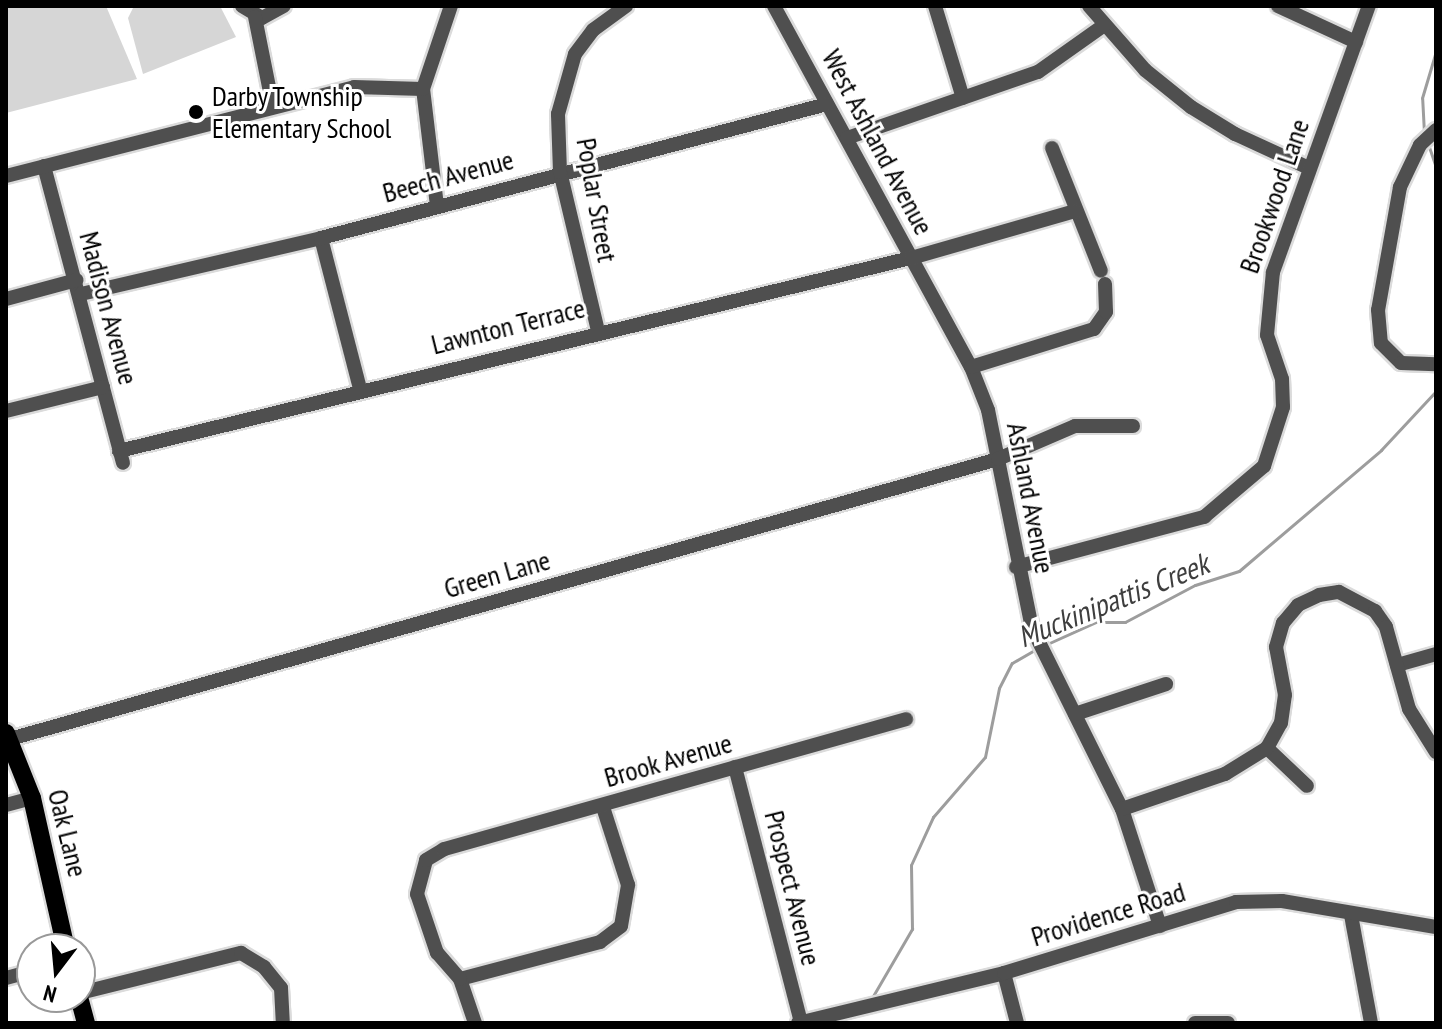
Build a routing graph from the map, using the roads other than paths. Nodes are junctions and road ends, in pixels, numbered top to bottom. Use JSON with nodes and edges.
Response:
{"nodes":[{"id":1,"x":242,"y":6,"type":"edge"},
{"id":2,"x":284,"y":6,"type":"edge"},
{"id":3,"x":451,"y":6,"type":"edge"},
{"id":4,"x":626,"y":6,"type":"edge"},
{"id":5,"x":774,"y":6,"type":"edge"},
{"id":6,"x":935,"y":6,"type":"edge"},
{"id":7,"x":1089,"y":6,"type":"edge"},
{"id":8,"x":1278,"y":6,"type":"edge"},
{"id":9,"x":1369,"y":6,"type":"edge"},
{"id":10,"x":255,"y":17,"type":"junction"},
{"id":11,"x":1103,"y":26,"type":"junction"},
{"id":12,"x":1356,"y":42,"type":"junction"},
{"id":13,"x":423,"y":89,"type":"junction"},
{"id":14,"x":963,"y":98,"type":"junction"},
{"id":15,"x":827,"y":104,"type":"junction"},
{"id":16,"x":273,"y":107,"type":"junction"},
{"id":17,"x":1429,"y":137,"type":"edge"},
{"id":18,"x":847,"y":138,"type":"junction"},
{"id":19,"x":1052,"y":148,"type":"dead end"},
{"id":20,"x":44,"y":166,"type":"junction"},
{"id":21,"x":1309,"y":168,"type":"junction"},
{"id":22,"x":560,"y":172,"type":"junction"},
{"id":23,"x":6,"y":176,"type":"edge"},
{"id":24,"x":437,"y":206,"type":"junction"},
{"id":25,"x":1075,"y":211,"type":"junction"},
{"id":26,"x":321,"y":238,"type":"junction"},
{"id":27,"x":911,"y":258,"type":"junction"},
{"id":28,"x":79,"y":287,"type":"junction"},
{"id":29,"x":6,"y":299,"type":"edge"},
{"id":30,"x":935,"y":304,"type":"joint"},
{"id":31,"x":598,"y":331,"type":"junction"},
{"id":32,"x":1436,"y":364,"type":"edge"},
{"id":33,"x":971,"y":367,"type":"junction"},
{"id":34,"x":103,"y":387,"type":"junction"},
{"id":35,"x":360,"y":389,"type":"junction"},
{"id":36,"x":6,"y":411,"type":"edge"},
{"id":37,"x":1133,"y":426,"type":"dead end"},
{"id":38,"x":121,"y":457,"type":"joint"},
{"id":39,"x":998,"y":459,"type":"junction"},
{"id":40,"x":1016,"y":567,"type":"junction"},
{"id":41,"x":1436,"y":654,"type":"edge"},
{"id":42,"x":1397,"y":665,"type":"junction"},
{"id":43,"x":1166,"y":684,"type":"dead end"},
{"id":44,"x":1075,"y":714,"type":"junction"},
{"id":45,"x":906,"y":719,"type":"dead end"},
{"id":46,"x":8,"y":736,"type":"edge"},
{"id":47,"x":1267,"y":748,"type":"junction"},
{"id":48,"x":1436,"y":752,"type":"edge"},
{"id":49,"x":735,"y":767,"type":"junction"},
{"id":50,"x":1307,"y":786,"type":"dead end"},
{"id":51,"x":32,"y":798,"type":"junction"},
{"id":52,"x":6,"y":805,"type":"edge"},
{"id":53,"x":603,"y":807,"type":"junction"},
{"id":54,"x":1122,"y":809,"type":"junction"},
{"id":55,"x":1351,"y":915,"type":"junction"},
{"id":56,"x":1160,"y":926,"type":"junction"},
{"id":57,"x":1436,"y":927,"type":"edge"},
{"id":58,"x":62,"y":933,"type":"edge"},
{"id":59,"x":1004,"y":973,"type":"junction"},
{"id":60,"x":460,"y":979,"type":"junction"},
{"id":61,"x":96,"y":990,"type":"edge"},
{"id":62,"x":283,"y":1023,"type":"edge"},
{"id":63,"x":475,"y":1023,"type":"edge"},
{"id":64,"x":800,"y":1023,"type":"edge"},
{"id":65,"x":1017,"y":1023,"type":"edge"},
{"id":66,"x":1195,"y":1023,"type":"edge"},
{"id":67,"x":1228,"y":1023,"type":"edge"},
{"id":68,"x":1371,"y":1023,"type":"edge"}],
"edges":[{"from":1,"to":10,"type":"street"},
{"from":2,"to":10,"type":"street"},
{"from":3,"to":13,"type":"street"},
{"from":4,"to":22,"type":"street","name":"Poplar Street"},
{"from":5,"to":15,"type":"street","name":"West Ashland Avenue"},
{"from":6,"to":14,"type":"street"},
{"from":7,"to":11,"type":"street"},
{"from":8,"to":12,"type":"street"},
{"from":9,"to":12,"type":"street","name":"Brookwood Lane"},
{"from":10,"to":16,"type":"street"},
{"from":11,"to":14,"type":"street"},
{"from":11,"to":21,"type":"street"},
{"from":12,"to":21,"type":"street","name":"Brookwood Lane"},
{"from":13,"to":16,"type":"street"},
{"from":13,"to":24,"type":"street"},
{"from":14,"to":18,"type":"street"},
{"from":15,"to":18,"type":"street","name":"West Ashland Avenue"},
{"from":15,"to":22,"type":"street","name":"Beech Avenue"},
{"from":16,"to":20,"type":"street"},
{"from":17,"to":32,"type":"street"},
{"from":18,"to":27,"type":"street","name":"West Ashland Avenue"},
{"from":19,"to":25,"type":"street"},
{"from":20,"to":23,"type":"street"},
{"from":20,"to":28,"type":"street","name":"Madison Avenue"},
{"from":21,"to":40,"type":"street","name":"Brookwood Lane"},
{"from":22,"to":24,"type":"street","name":"Beech Avenue"},
{"from":22,"to":31,"type":"street","name":"Poplar Street"},
{"from":24,"to":26,"type":"street","name":"Beech Avenue"},
{"from":25,"to":27,"type":"street","name":"Lawnton Terrace"},
{"from":25,"to":33,"type":"street"},
{"from":26,"to":28,"type":"street","name":"Beech Avenue"},
{"from":26,"to":35,"type":"street"},
{"from":27,"to":30,"type":"street","name":"West Ashland Avenue"},
{"from":27,"to":31,"type":"street","name":"Lawnton Terrace"},
{"from":28,"to":29,"type":"street","name":"Beech Avenue"},
{"from":28,"to":34,"type":"street","name":"Madison Avenue"},
{"from":30,"to":33,"type":"street","name":"Ashland Avenue"},
{"from":31,"to":35,"type":"street","name":"Lawnton Terrace"},
{"from":33,"to":39,"type":"street","name":"Ashland Avenue"},
{"from":34,"to":36,"type":"street"},
{"from":34,"to":38,"type":"street","name":"Madison Avenue"},
{"from":35,"to":38,"type":"street","name":"Lawnton Terrace"},
{"from":37,"to":39,"type":"street","name":"Green Lane"},
{"from":39,"to":40,"type":"street","name":"Ashland Avenue"},
{"from":39,"to":46,"type":"street","name":"Green Lane"},
{"from":40,"to":44,"type":"street","name":"Ashland Avenue"},
{"from":41,"to":42,"type":"street"},
{"from":42,"to":47,"type":"street"},
{"from":42,"to":48,"type":"street"},
{"from":43,"to":44,"type":"street"},
{"from":44,"to":54,"type":"street","name":"Ashland Avenue"},
{"from":45,"to":49,"type":"street","name":"Brook Avenue"},
{"from":46,"to":51,"type":"main road","name":"Oak Lane"},
{"from":47,"to":50,"type":"street"},
{"from":47,"to":54,"type":"street"},
{"from":49,"to":53,"type":"street","name":"Brook Avenue"},
{"from":49,"to":64,"type":"street","name":"Prospect Avenue"},
{"from":51,"to":52,"type":"street"},
{"from":51,"to":58,"type":"main road","name":"Oak Lane"},
{"from":53,"to":60,"type":"street"},
{"from":53,"to":60,"type":"street","name":"Brook Avenue"},
{"from":54,"to":56,"type":"street","name":"Ashland Avenue"},
{"from":55,"to":56,"type":"street","name":"Providence Road"},
{"from":55,"to":57,"type":"street","name":"Providence Road"},
{"from":55,"to":68,"type":"street"},
{"from":56,"to":59,"type":"street","name":"Providence Road"},
{"from":59,"to":64,"type":"street","name":"Providence Road"},
{"from":59,"to":65,"type":"street"},
{"from":60,"to":63,"type":"street"},
{"from":61,"to":62,"type":"street"},
{"from":66,"to":67,"type":"street"}]}
